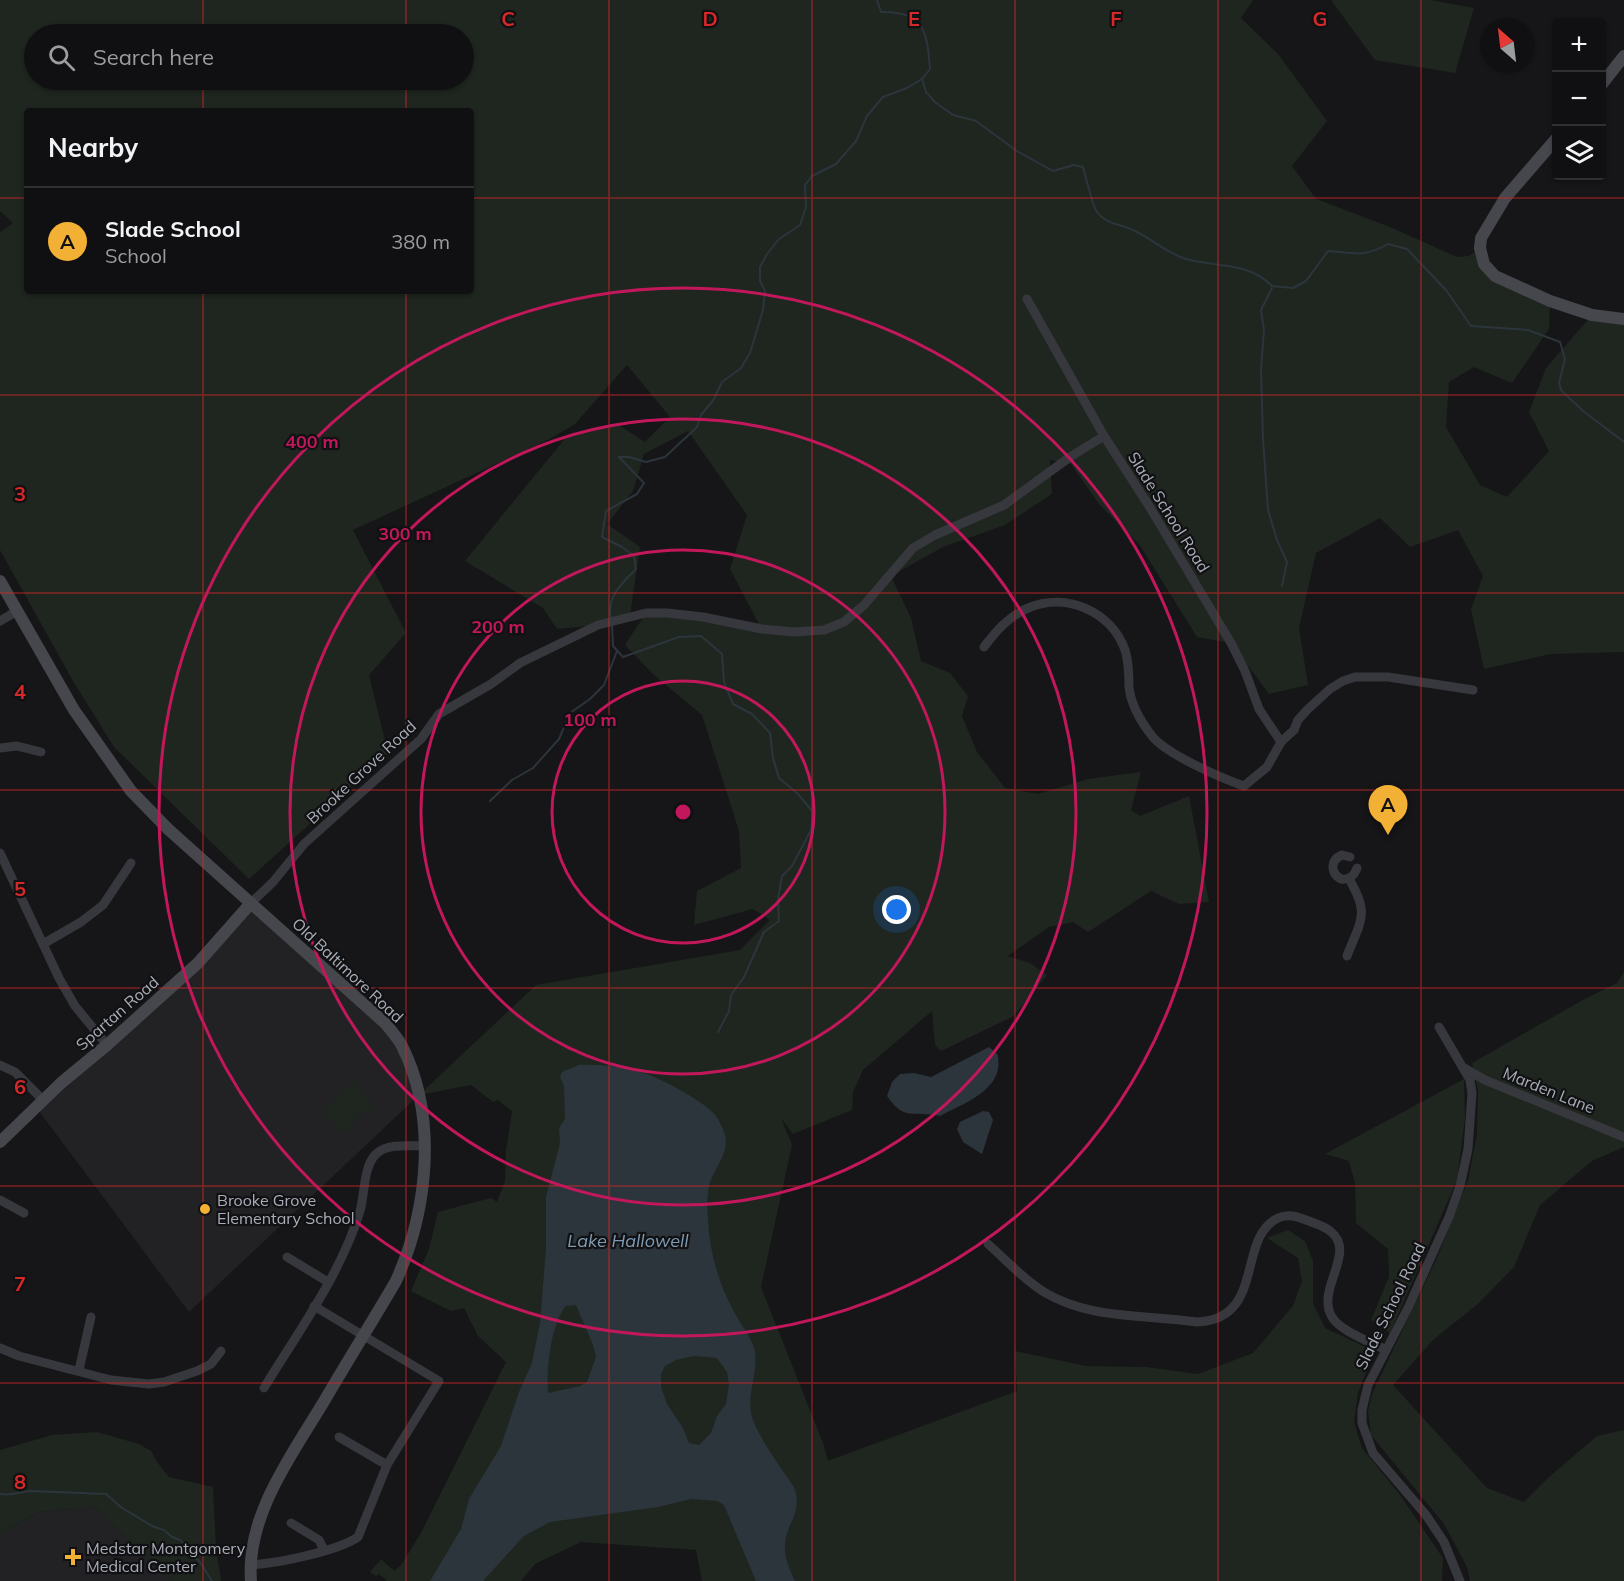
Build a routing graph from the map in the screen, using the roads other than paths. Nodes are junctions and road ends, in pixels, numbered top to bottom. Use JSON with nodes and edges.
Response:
{"nodes":[{"id":1,"x":1624,"y":56,"type":"edge"},
{"id":2,"x":1606,"y":79,"type":"edge"},
{"id":3,"x":1552,"y":144,"type":"edge"},
{"id":4,"x":1027,"y":299,"type":"dead end"},
{"id":5,"x":1624,"y":319,"type":"edge"},
{"id":6,"x":1104,"y":436,"type":"junction"},
{"id":7,"x":0,"y":581,"type":"edge"},
{"id":8,"x":17,"y":611,"type":"junction"},
{"id":9,"x":0,"y":621,"type":"edge"},
{"id":10,"x":984,"y":647,"type":"dead end"},
{"id":11,"x":1473,"y":690,"type":"dead end"},
{"id":12,"x":1281,"y":742,"type":"junction"},
{"id":13,"x":0,"y":748,"type":"edge"},
{"id":14,"x":41,"y":752,"type":"dead end"},
{"id":15,"x":0,"y":853,"type":"edge"},
{"id":16,"x":1350,"y":857,"type":"dead end"},
{"id":17,"x":131,"y":863,"type":"dead end"},
{"id":18,"x":1357,"y":868,"type":"dead end"},
{"id":19,"x":1349,"y":879,"type":"junction"},
{"id":20,"x":251,"y":903,"type":"junction"},
{"id":21,"x":43,"y":944,"type":"junction"},
{"id":22,"x":1347,"y":956,"type":"dead end"},
{"id":23,"x":1440,"y":1027,"type":"dead end"},
{"id":24,"x":107,"y":1045,"type":"junction"},
{"id":25,"x":0,"y":1065,"type":"edge"},
{"id":26,"x":1464,"y":1068,"type":"junction"},
{"id":27,"x":43,"y":1100,"type":"junction"},
{"id":28,"x":1624,"y":1137,"type":"edge"},
{"id":29,"x":0,"y":1142,"type":"edge"},
{"id":30,"x":424,"y":1146,"type":"junction"},
{"id":31,"x":0,"y":1200,"type":"edge"},
{"id":32,"x":24,"y":1213,"type":"dead end"},
{"id":33,"x":988,"y":1244,"type":"dead end"},
{"id":34,"x":287,"y":1257,"type":"dead end"},
{"id":35,"x":328,"y":1282,"type":"junction"},
{"id":36,"x":314,"y":1306,"type":"junction"},
{"id":37,"x":91,"y":1317,"type":"dead end"},
{"id":38,"x":364,"y":1335,"type":"junction"},
{"id":39,"x":0,"y":1348,"type":"edge"},
{"id":40,"x":221,"y":1350,"type":"dead end"},
{"id":41,"x":1386,"y":1350,"type":"junction"},
{"id":42,"x":79,"y":1370,"type":"junction"},
{"id":43,"x":264,"y":1388,"type":"dead end"},
{"id":44,"x":339,"y":1437,"type":"dead end"},
{"id":45,"x":387,"y":1465,"type":"junction"},
{"id":46,"x":291,"y":1524,"type":"dead end"},
{"id":47,"x":324,"y":1550,"type":"junction"},
{"id":48,"x":249,"y":1565,"type":"junction"},
{"id":49,"x":250,"y":1581,"type":"edge"},
{"id":50,"x":1460,"y":1581,"type":"edge"}],
"edges":[{"from":1,"to":2,"type":"street"},
{"from":3,"to":5,"type":"street"},
{"from":4,"to":6,"type":"street","name":"Slade School Road"},
{"from":6,"to":12,"type":"street","name":"Slade School Road"},
{"from":6,"to":20,"type":"street","name":"Brooke Grove Road"},
{"from":7,"to":8,"type":"street","name":"Old Baltimore Road"},
{"from":8,"to":9,"type":"street"},
{"from":8,"to":20,"type":"street","name":"Old Baltimore Road"},
{"from":10,"to":12,"type":"street"},
{"from":11,"to":12,"type":"street"},
{"from":13,"to":14,"type":"street"},
{"from":15,"to":21,"type":"street"},
{"from":16,"to":19,"type":"street"},
{"from":17,"to":21,"type":"street"},
{"from":18,"to":19,"type":"street"},
{"from":19,"to":22,"type":"street"},
{"from":20,"to":24,"type":"street","name":"Spartan Road"},
{"from":20,"to":30,"type":"street","name":"Old Baltimore Road"},
{"from":21,"to":24,"type":"street"},
{"from":23,"to":26,"type":"street","name":"Slade School Road"},
{"from":24,"to":27,"type":"street","name":"Spartan Road"},
{"from":25,"to":27,"type":"street"},
{"from":26,"to":28,"type":"street","name":"Marden Lane"},
{"from":26,"to":41,"type":"street","name":"Slade School Road"},
{"from":27,"to":29,"type":"street","name":"Spartan Road"},
{"from":30,"to":35,"type":"street"},
{"from":30,"to":38,"type":"street","name":"Old Baltimore Road"},
{"from":31,"to":32,"type":"street"},
{"from":33,"to":41,"type":"street"},
{"from":34,"to":35,"type":"street"},
{"from":35,"to":36,"type":"street"},
{"from":36,"to":38,"type":"street"},
{"from":36,"to":43,"type":"street"},
{"from":37,"to":42,"type":"street"},
{"from":38,"to":45,"type":"street"},
{"from":38,"to":48,"type":"street","name":"Old Baltimore Road"},
{"from":39,"to":42,"type":"street"},
{"from":40,"to":42,"type":"street"},
{"from":41,"to":50,"type":"street","name":"Slade School Road"},
{"from":44,"to":45,"type":"street"},
{"from":45,"to":47,"type":"street"},
{"from":46,"to":47,"type":"street"},
{"from":47,"to":48,"type":"street"},
{"from":48,"to":49,"type":"street","name":"Old Baltimore Road"}]}
